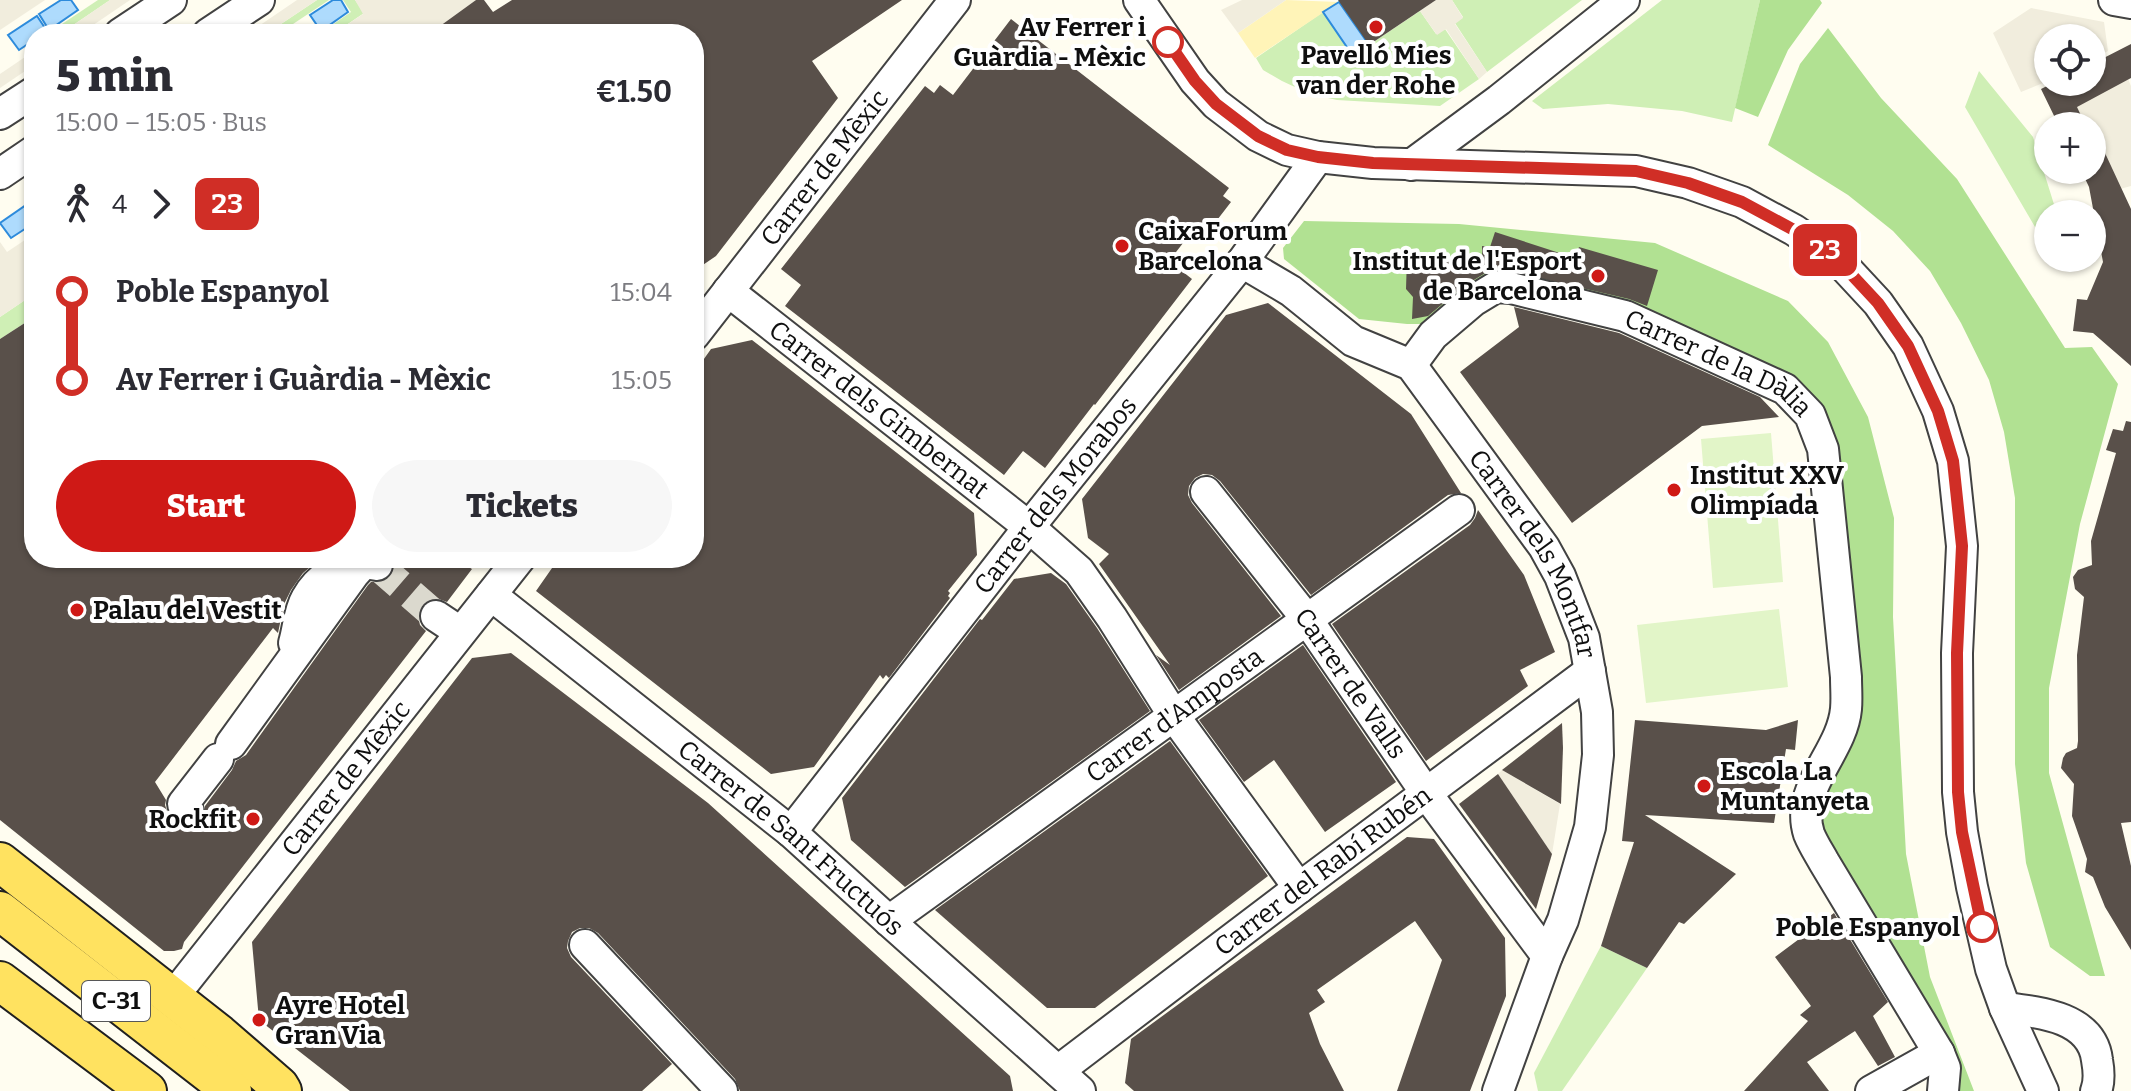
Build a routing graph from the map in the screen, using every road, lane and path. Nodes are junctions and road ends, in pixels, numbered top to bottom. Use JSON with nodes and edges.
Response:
{"nodes":[{"id":1,"x":171,"y":0,"type":"edge"},
{"id":2,"x":259,"y":0,"type":"edge"},
{"id":3,"x":955,"y":0,"type":"edge"},
{"id":4,"x":1139,"y":0,"type":"edge"},
{"id":5,"x":1624,"y":0,"type":"edge"},
{"id":6,"x":2114,"y":0,"type":"edge"},
{"id":7,"x":2131,"y":3,"type":"edge"},
{"id":8,"x":135,"y":24,"type":"edge"},
{"id":9,"x":223,"y":24,"type":"edge"},
{"id":10,"x":24,"y":98,"type":"edge"},
{"id":11,"x":0,"y":114,"type":"edge"},
{"id":12,"x":1318,"y":157,"type":"junction"},
{"id":13,"x":24,"y":158,"type":"edge"},
{"id":14,"x":1411,"y":165,"type":"junction"},
{"id":15,"x":0,"y":174,"type":"edge"},
{"id":16,"x":1242,"y":262,"type":"junction"},
{"id":17,"x":728,"y":291,"type":"junction"},
{"id":18,"x":704,"y":322,"type":"edge"},
{"id":19,"x":1411,"y":365,"type":"junction"},
{"id":20,"x":1206,"y":492,"type":"dead end"},
{"id":21,"x":1459,"y":510,"type":"dead end"},
{"id":22,"x":1029,"y":527,"type":"junction"},
{"id":23,"x":340,"y":568,"type":"edge"},
{"id":24,"x":364,"y":568,"type":"edge"},
{"id":25,"x":512,"y":568,"type":"edge"},
{"id":26,"x":491,"y":595,"type":"junction"},
{"id":27,"x":1306,"y":618,"type":"junction"},
{"id":28,"x":290,"y":659,"type":"dead end"},
{"id":29,"x":1590,"y":671,"type":"junction"},
{"id":30,"x":1174,"y":716,"type":"junction"},
{"id":31,"x":1426,"y":793,"type":"junction"},
{"id":32,"x":188,"y":811,"type":"dead end"},
{"id":33,"x":791,"y":832,"type":"junction"},
{"id":34,"x":0,"y":862,"type":"edge"},
{"id":35,"x":1299,"y":888,"type":"junction"},
{"id":36,"x":0,"y":911,"type":"edge"},
{"id":37,"x":889,"y":921,"type":"junction"},
{"id":38,"x":585,"y":945,"type":"dead end"},
{"id":39,"x":1547,"y":956,"type":"junction"},
{"id":40,"x":0,"y":981,"type":"edge"},
{"id":41,"x":172,"y":998,"type":"junction"},
{"id":42,"x":2005,"y":1008,"type":"junction"},
{"id":43,"x":1939,"y":1053,"type":"junction"},
{"id":44,"x":1058,"y":1071,"type":"junction"},
{"id":45,"x":1866,"y":1083,"type":"edge"},
{"id":46,"x":1510,"y":1084,"type":"edge"},
{"id":47,"x":282,"y":1089,"type":"edge"},
{"id":48,"x":147,"y":1091,"type":"edge"},
{"id":49,"x":232,"y":1091,"type":"edge"},
{"id":50,"x":722,"y":1091,"type":"edge"},
{"id":51,"x":1080,"y":1091,"type":"edge"},
{"id":52,"x":1943,"y":1091,"type":"edge"},
{"id":53,"x":2043,"y":1091,"type":"edge"},
{"id":54,"x":2096,"y":1091,"type":"edge"}],
"edges":[{"from":1,"to":8,"type":"street"},
{"from":2,"to":9,"type":"street"},
{"from":3,"to":17,"type":"street","name":"Carrer de Mèxic"},
{"from":4,"to":12,"type":"street"},
{"from":5,"to":14,"type":"street"},
{"from":6,"to":7,"type":"street"},
{"from":10,"to":11,"type":"street"},
{"from":12,"to":14,"type":"street"},
{"from":12,"to":16,"type":"street","name":"Carrer dels Morabos"},
{"from":13,"to":15,"type":"street"},
{"from":14,"to":42,"type":"street"},
{"from":16,"to":19,"type":"street"},
{"from":16,"to":22,"type":"street","name":"Carrer dels Morabos"},
{"from":17,"to":18,"type":"street","name":"Carrer de Mèxic"},
{"from":17,"to":22,"type":"street","name":"Carrer dels Gimbernat"},
{"from":19,"to":29,"type":"street","name":"Carrer dels Montfar"},
{"from":19,"to":43,"type":"street","name":"Carrer de la Dàlia"},
{"from":20,"to":27,"type":"street","name":"Carrer de Valls"},
{"from":21,"to":27,"type":"street","name":"Carrer d'Amposta"},
{"from":22,"to":30,"type":"street","name":"Carrer dels Gimbernat"},
{"from":22,"to":33,"type":"street","name":"Carrer dels Morabos"},
{"from":23,"to":28,"type":"street"},
{"from":24,"to":32,"type":"street"},
{"from":25,"to":26,"type":"street","name":"Carrer de Mèxic"},
{"from":26,"to":33,"type":"street","name":"Carrer de Sant Fructuós"},
{"from":26,"to":41,"type":"street","name":"Carrer de Mèxic"},
{"from":27,"to":30,"type":"street","name":"Carrer d'Amposta"},
{"from":27,"to":31,"type":"street","name":"Carrer de Valls"},
{"from":29,"to":31,"type":"street","name":"Carrer del Rabí Rubén"},
{"from":29,"to":39,"type":"street","name":"Carrer dels Montfar"},
{"from":30,"to":35,"type":"street","name":"Carrer dels Gimbernat"},
{"from":30,"to":37,"type":"street","name":"Carrer d'Amposta"},
{"from":31,"to":35,"type":"street","name":"Carrer del Rabí Rubén"},
{"from":31,"to":39,"type":"street","name":"Carrer de Valls"},
{"from":33,"to":37,"type":"street","name":"Carrer de Sant Fructuós"},
{"from":34,"to":41,"type":"main road"},
{"from":35,"to":44,"type":"street","name":"Carrer del Rabí Rubén"},
{"from":36,"to":49,"type":"main road","number":"C-31"},
{"from":37,"to":44,"type":"street","name":"Carrer de Sant Fructuós"},
{"from":38,"to":50,"type":"street"},
{"from":39,"to":46,"type":"street","name":"Carrer dels Montfar"},
{"from":40,"to":48,"type":"main road","number":"C-31"},
{"from":41,"to":47,"type":"main road"},
{"from":42,"to":53,"type":"street"},
{"from":42,"to":54,"type":"street"},
{"from":43,"to":45,"type":"street"},
{"from":43,"to":52,"type":"street","name":"Carrer de la Dàlia"},
{"from":44,"to":51,"type":"street","name":"Carrer de Sant Fructuós"}]}
